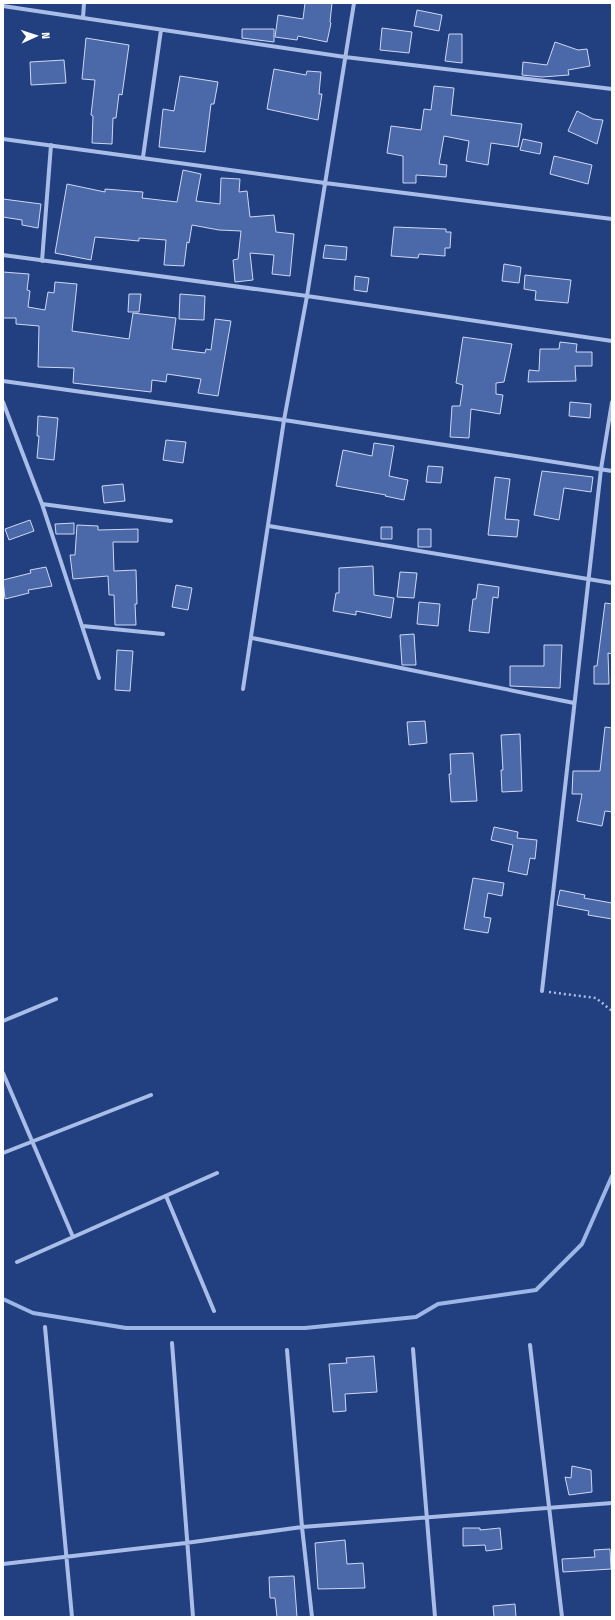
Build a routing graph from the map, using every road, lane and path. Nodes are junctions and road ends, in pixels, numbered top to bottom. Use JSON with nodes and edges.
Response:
{"nodes":[{"id":1,"x":84,"y":3,"type":"edge"},
{"id":2,"x":354,"y":3,"type":"edge"},
{"id":3,"x":3,"y":6,"type":"edge"},
{"id":4,"x":83,"y":18,"type":"junction"},
{"id":5,"x":161,"y":30,"type":"junction"},
{"id":6,"x":345,"y":57,"type":"junction"},
{"id":7,"x":612,"y":89,"type":"edge"},
{"id":8,"x":3,"y":139,"type":"edge"},
{"id":9,"x":51,"y":145,"type":"junction"},
{"id":10,"x":142,"y":157,"type":"junction"},
{"id":11,"x":325,"y":183,"type":"junction"},
{"id":12,"x":612,"y":219,"type":"edge"},
{"id":13,"x":3,"y":255,"type":"edge"},
{"id":14,"x":42,"y":261,"type":"junction"},
{"id":15,"x":307,"y":296,"type":"junction"},
{"id":16,"x":612,"y":341,"type":"edge"},
{"id":17,"x":3,"y":381,"type":"edge"},
{"id":18,"x":3,"y":402,"type":"edge"},
{"id":19,"x":612,"y":402,"type":"edge"},
{"id":20,"x":5,"y":412,"type":"edge"},
{"id":21,"x":284,"y":420,"type":"junction"},
{"id":22,"x":602,"y":469,"type":"junction"},
{"id":23,"x":612,"y":471,"type":"edge"},
{"id":24,"x":42,"y":504,"type":"junction"},
{"id":25,"x":172,"y":521,"type":"dead end"},
{"id":26,"x":270,"y":526,"type":"junction"},
{"id":27,"x":590,"y":580,"type":"junction"},
{"id":28,"x":612,"y":583,"type":"edge"},
{"id":29,"x":83,"y":626,"type":"junction"},
{"id":30,"x":163,"y":634,"type":"dead end"},
{"id":31,"x":252,"y":638,"type":"junction"},
{"id":32,"x":100,"y":678,"type":"dead end"},
{"id":33,"x":243,"y":690,"type":"dead end"},
{"id":34,"x":574,"y":703,"type":"junction"},
{"id":35,"x":542,"y":991,"type":"joint"},
{"id":36,"x":56,"y":999,"type":"dead end"},
{"id":37,"x":612,"y":1011,"type":"edge"},
{"id":38,"x":3,"y":1021,"type":"edge"},
{"id":39,"x":3,"y":1072,"type":"edge"},
{"id":40,"x":151,"y":1095,"type":"dead end"},
{"id":41,"x":31,"y":1140,"type":"junction"},
{"id":42,"x":3,"y":1152,"type":"edge"},
{"id":43,"x":217,"y":1173,"type":"dead end"},
{"id":44,"x":166,"y":1196,"type":"junction"},
{"id":45,"x":73,"y":1237,"type":"junction"},
{"id":46,"x":17,"y":1262,"type":"dead end"},
{"id":47,"x":214,"y":1311,"type":"dead end"},
{"id":48,"x":44,"y":1327,"type":"dead end"},
{"id":49,"x":172,"y":1343,"type":"dead end"},
{"id":50,"x":530,"y":1345,"type":"dead end"},
{"id":51,"x":413,"y":1349,"type":"dead end"},
{"id":52,"x":287,"y":1350,"type":"dead end"},
{"id":53,"x":612,"y":1503,"type":"edge"},
{"id":54,"x":549,"y":1508,"type":"junction"},
{"id":55,"x":427,"y":1517,"type":"junction"},
{"id":56,"x":302,"y":1527,"type":"junction"},
{"id":57,"x":186,"y":1543,"type":"junction"},
{"id":58,"x":67,"y":1556,"type":"junction"},
{"id":59,"x":3,"y":1564,"type":"edge"},
{"id":60,"x":72,"y":1617,"type":"edge"},
{"id":61,"x":193,"y":1617,"type":"edge"},
{"id":62,"x":312,"y":1617,"type":"edge"},
{"id":63,"x":435,"y":1617,"type":"edge"},
{"id":64,"x":562,"y":1617,"type":"edge"}],
"edges":[{"from":1,"to":4,"type":"street"},
{"from":2,"to":6,"type":"street"},
{"from":3,"to":4,"type":"street"},
{"from":4,"to":5,"type":"street"},
{"from":5,"to":6,"type":"street"},
{"from":5,"to":10,"type":"street"},
{"from":6,"to":7,"type":"street"},
{"from":6,"to":11,"type":"street"},
{"from":8,"to":9,"type":"street"},
{"from":9,"to":10,"type":"street"},
{"from":9,"to":14,"type":"street"},
{"from":10,"to":11,"type":"street"},
{"from":11,"to":12,"type":"street"},
{"from":11,"to":15,"type":"street"},
{"from":13,"to":14,"type":"street"},
{"from":14,"to":15,"type":"street"},
{"from":15,"to":16,"type":"street"},
{"from":15,"to":21,"type":"street"},
{"from":17,"to":21,"type":"street"},
{"from":18,"to":20,"type":"street"},
{"from":19,"to":22,"type":"street"},
{"from":20,"to":24,"type":"street"},
{"from":21,"to":22,"type":"street"},
{"from":21,"to":26,"type":"street"},
{"from":22,"to":23,"type":"street"},
{"from":22,"to":27,"type":"street"},
{"from":24,"to":25,"type":"street"},
{"from":24,"to":29,"type":"street"},
{"from":26,"to":27,"type":"street"},
{"from":26,"to":31,"type":"street"},
{"from":27,"to":28,"type":"street"},
{"from":27,"to":34,"type":"street"},
{"from":29,"to":30,"type":"street"},
{"from":29,"to":32,"type":"street"},
{"from":31,"to":33,"type":"street"},
{"from":31,"to":34,"type":"street"},
{"from":34,"to":35,"type":"street"},
{"from":35,"to":37,"type":"path"},
{"from":36,"to":38,"type":"street"},
{"from":39,"to":41,"type":"street"},
{"from":40,"to":41,"type":"street"},
{"from":41,"to":42,"type":"street"},
{"from":41,"to":45,"type":"street"},
{"from":43,"to":44,"type":"street"},
{"from":44,"to":45,"type":"street"},
{"from":44,"to":47,"type":"street"},
{"from":45,"to":46,"type":"street"},
{"from":48,"to":58,"type":"street"},
{"from":49,"to":57,"type":"street"},
{"from":50,"to":54,"type":"street"},
{"from":51,"to":55,"type":"street"},
{"from":52,"to":56,"type":"street"},
{"from":53,"to":54,"type":"street"},
{"from":54,"to":55,"type":"street"},
{"from":54,"to":64,"type":"street"},
{"from":55,"to":56,"type":"street"},
{"from":55,"to":63,"type":"street"},
{"from":56,"to":57,"type":"street"},
{"from":56,"to":62,"type":"street"},
{"from":57,"to":58,"type":"street"},
{"from":57,"to":61,"type":"street"},
{"from":58,"to":59,"type":"street"},
{"from":58,"to":60,"type":"street"}]}
